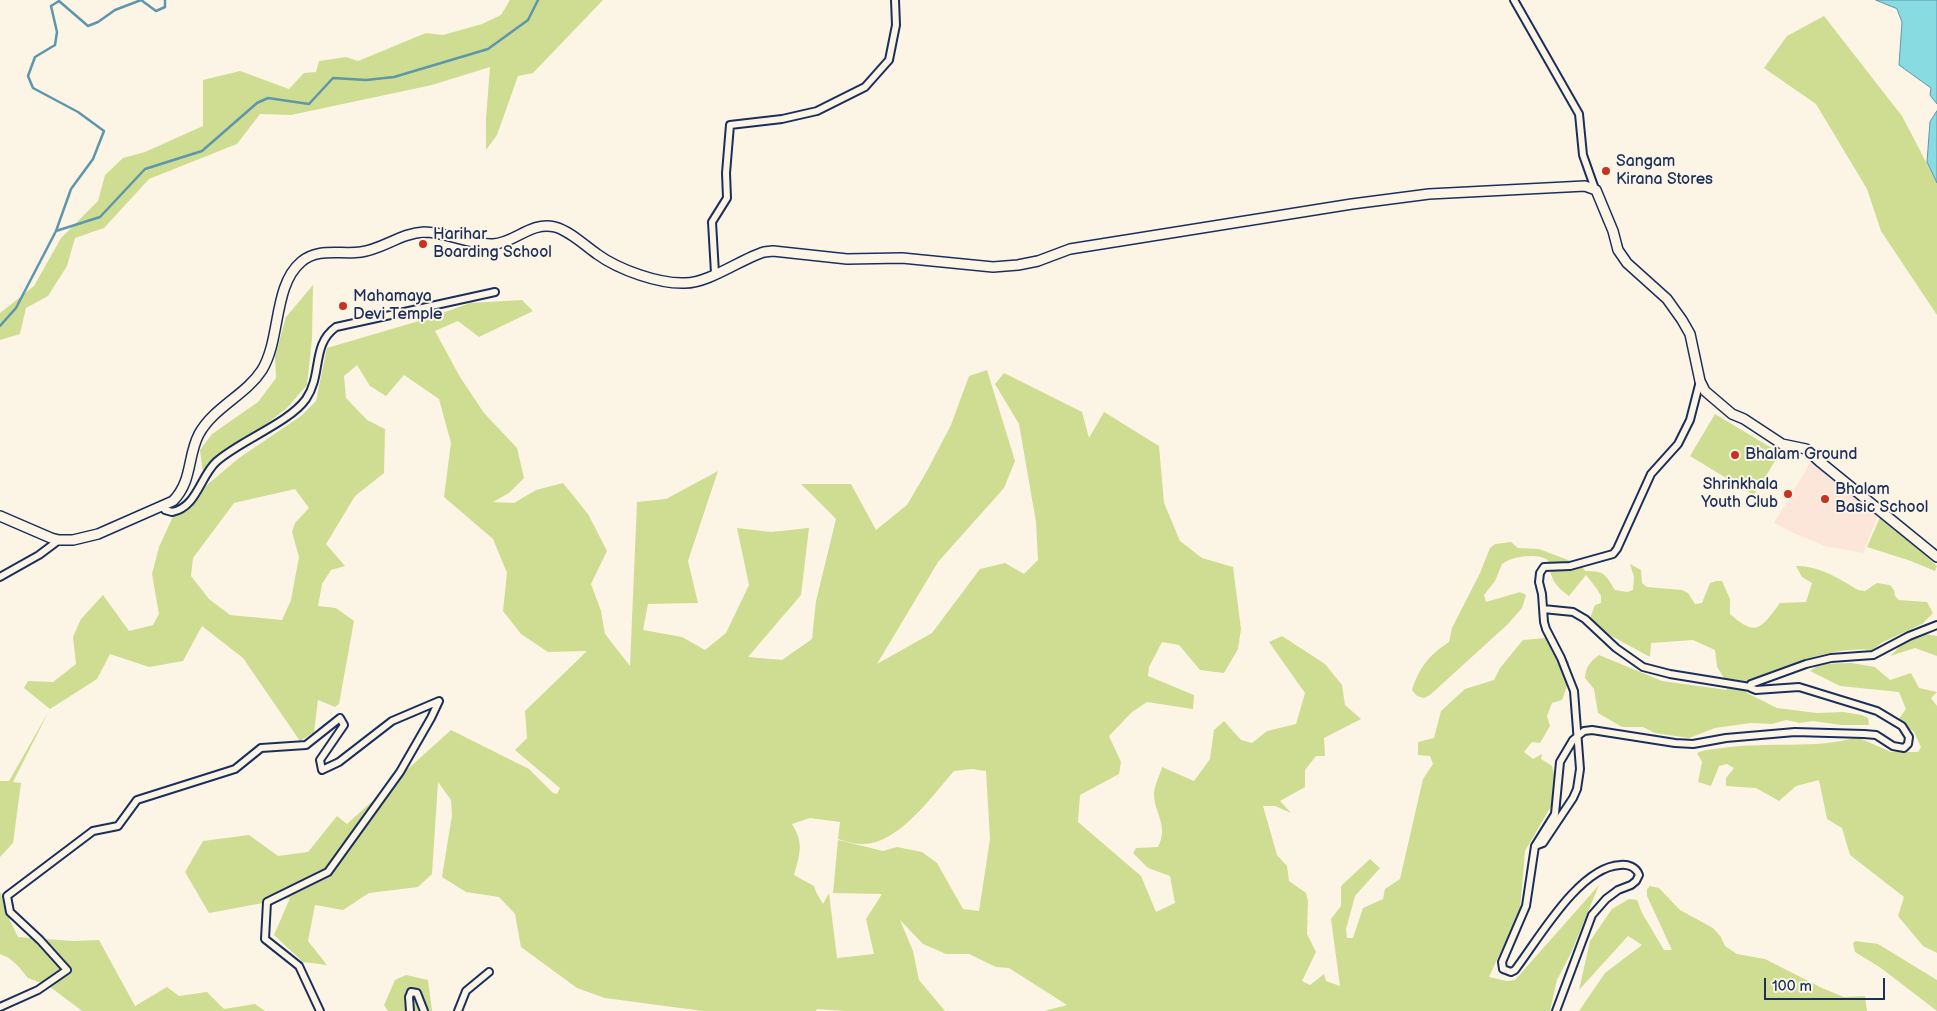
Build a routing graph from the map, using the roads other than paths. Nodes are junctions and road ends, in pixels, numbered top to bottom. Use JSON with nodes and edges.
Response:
{"nodes":[{"id":1,"x":895,"y":0,"type":"edge"},
{"id":2,"x":1514,"y":0,"type":"edge"},
{"id":3,"x":1595,"y":189,"type":"junction"},
{"id":4,"x":715,"y":273,"type":"junction"},
{"id":5,"x":496,"y":292,"type":"dead end"},
{"id":6,"x":1700,"y":381,"type":"junction"},
{"id":7,"x":163,"y":507,"type":"junction"},
{"id":8,"x":0,"y":516,"type":"edge"},
{"id":9,"x":60,"y":540,"type":"junction"},
{"id":10,"x":1937,"y":557,"type":"edge"},
{"id":11,"x":0,"y":577,"type":"edge"},
{"id":12,"x":1543,"y":609,"type":"junction"},
{"id":13,"x":1937,"y":625,"type":"edge"},
{"id":14,"x":1750,"y":687,"type":"junction"},
{"id":15,"x":1578,"y":735,"type":"junction"},
{"id":16,"x":1535,"y":846,"type":"junction"},
{"id":17,"x":489,"y":972,"type":"dead end"},
{"id":18,"x":0,"y":1007,"type":"edge"},
{"id":19,"x":320,"y":1011,"type":"edge"},
{"id":20,"x":410,"y":1011,"type":"edge"},
{"id":21,"x":424,"y":1011,"type":"edge"},
{"id":22,"x":458,"y":1011,"type":"edge"},
{"id":23,"x":1556,"y":1011,"type":"edge"}],
"edges":[{"from":1,"to":4,"type":"street"},
{"from":2,"to":3,"type":"street"},
{"from":3,"to":4,"type":"main road"},
{"from":3,"to":6,"type":"main road"},
{"from":4,"to":7,"type":"main road"},
{"from":5,"to":7,"type":"street"},
{"from":6,"to":10,"type":"main road"},
{"from":6,"to":12,"type":"street"},
{"from":7,"to":9,"type":"main road"},
{"from":8,"to":9,"type":"main road"},
{"from":9,"to":11,"type":"street"},
{"from":12,"to":14,"type":"street"},
{"from":12,"to":15,"type":"street"},
{"from":13,"to":14,"type":"street"},
{"from":14,"to":15,"type":"street"},
{"from":15,"to":16,"type":"street"},
{"from":15,"to":16,"type":"street"},
{"from":16,"to":23,"type":"street"},
{"from":17,"to":22,"type":"street"},
{"from":18,"to":19,"type":"street"},
{"from":20,"to":21,"type":"street"}]}
